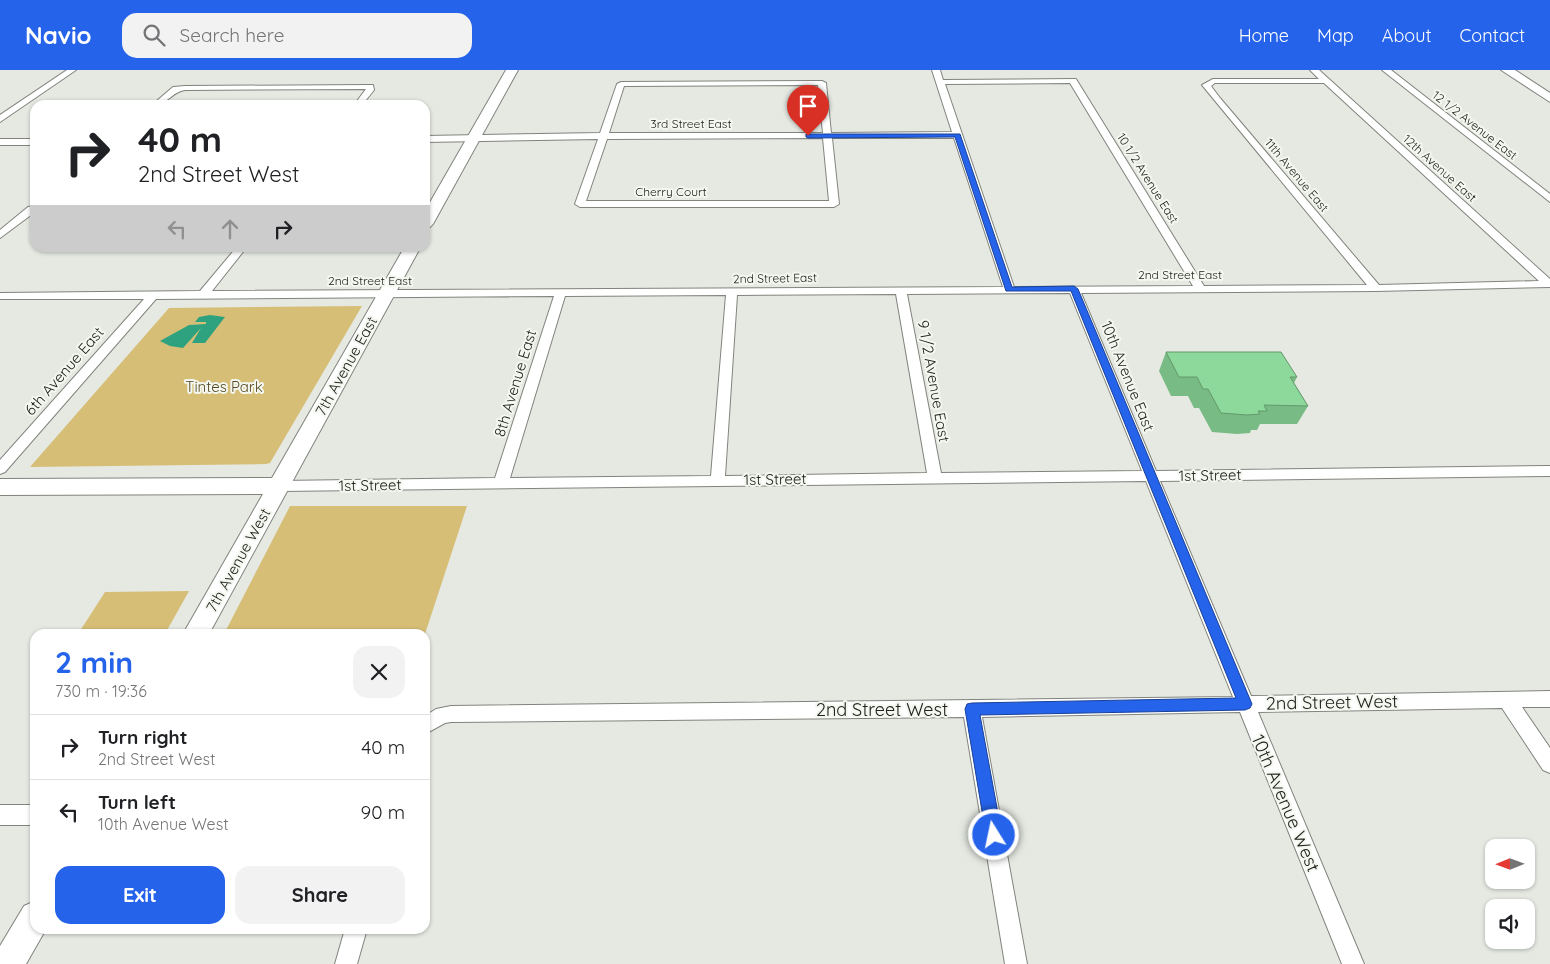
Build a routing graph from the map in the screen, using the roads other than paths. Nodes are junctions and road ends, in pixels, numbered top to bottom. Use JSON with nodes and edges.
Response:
{"nodes":[{"id":1,"x":72,"y":70,"type":"edge"},
{"id":2,"x":512,"y":70,"type":"edge"},
{"id":3,"x":936,"y":70,"type":"edge"},
{"id":4,"x":1314,"y":70,"type":"edge"},
{"id":5,"x":1386,"y":70,"type":"edge"},
{"id":6,"x":1507,"y":70,"type":"edge"},
{"id":7,"x":1521,"y":70,"type":"edge"},
{"id":8,"x":1326,"y":81,"type":"junction"},
{"id":9,"x":940,"y":82,"type":"junction"},
{"id":10,"x":1550,"y":89,"type":"edge"},
{"id":11,"x":1550,"y":98,"type":"edge"},
{"id":12,"x":162,"y":100,"type":"edge"},
{"id":13,"x":362,"y":100,"type":"edge"},
{"id":14,"x":0,"y":119,"type":"edge"},
{"id":15,"x":957,"y":135,"type":"junction"},
{"id":16,"x":604,"y":136,"type":"junction"},
{"id":17,"x":827,"y":136,"type":"junction"},
{"id":18,"x":430,"y":139,"type":"edge"},
{"id":19,"x":472,"y":139,"type":"junction"},
{"id":20,"x":0,"y":142,"type":"edge"},
{"id":21,"x":30,"y":142,"type":"edge"},
{"id":22,"x":1550,"y":199,"type":"edge"},
{"id":23,"x":30,"y":211,"type":"edge"},
{"id":24,"x":430,"y":215,"type":"edge"},
{"id":25,"x":0,"y":235,"type":"edge"},
{"id":26,"x":238,"y":252,"type":"edge"},
{"id":27,"x":410,"y":252,"type":"edge"},
{"id":28,"x":1549,"y":284,"type":"edge"},
{"id":29,"x":1200,"y":288,"type":"junction"},
{"id":30,"x":1376,"y":288,"type":"junction"},
{"id":31,"x":1009,"y":289,"type":"junction"},
{"id":32,"x":1074,"y":289,"type":"junction"},
{"id":33,"x":901,"y":290,"type":"junction"},
{"id":34,"x":561,"y":292,"type":"junction"},
{"id":35,"x":732,"y":292,"type":"junction"},
{"id":36,"x":386,"y":294,"type":"junction"},
{"id":37,"x":153,"y":295,"type":"junction"},
{"id":38,"x":203,"y":295,"type":"junction"},
{"id":39,"x":0,"y":296,"type":"edge"},
{"id":40,"x":0,"y":469,"type":"edge"},
{"id":41,"x":1550,"y":471,"type":"edge"},
{"id":42,"x":1151,"y":475,"type":"junction"},
{"id":43,"x":935,"y":477,"type":"junction"},
{"id":44,"x":718,"y":480,"type":"junction"},
{"id":45,"x":500,"y":483,"type":"junction"},
{"id":46,"x":0,"y":486,"type":"edge"},
{"id":47,"x":280,"y":486,"type":"junction"},
{"id":48,"x":199,"y":629,"type":"edge"},
{"id":49,"x":1550,"y":699,"type":"edge"},
{"id":50,"x":1507,"y":700,"type":"junction"},
{"id":51,"x":1245,"y":704,"type":"junction"},
{"id":52,"x":972,"y":709,"type":"junction"},
{"id":53,"x":430,"y":722,"type":"edge"},
{"id":54,"x":1550,"y":764,"type":"edge"},
{"id":55,"x":0,"y":815,"type":"edge"},
{"id":56,"x":30,"y":815,"type":"edge"},
{"id":57,"x":30,"y":926,"type":"edge"},
{"id":58,"x":355,"y":934,"type":"edge"},
{"id":59,"x":8,"y":964,"type":"edge"},
{"id":60,"x":346,"y":964,"type":"edge"},
{"id":61,"x":1016,"y":964,"type":"edge"},
{"id":62,"x":1353,"y":964,"type":"edge"}],
"edges":[{"from":1,"to":14,"type":"street"},
{"from":2,"to":19,"type":"street"},
{"from":3,"to":9,"type":"street"},
{"from":4,"to":8,"type":"street","name":"12th Avenue East"},
{"from":5,"to":22,"type":"street","name":"12 1/2 Avenue East"},
{"from":6,"to":11,"type":"street"},
{"from":7,"to":10,"type":"street"},
{"from":8,"to":28,"type":"street","name":"12th Avenue East"},
{"from":8,"to":30,"type":"street","name":"11th Avenue East"},
{"from":9,"to":15,"type":"street"},
{"from":9,"to":29,"type":"street","name":"10 1/2 Avenue East"},
{"from":12,"to":13,"type":"street"},
{"from":15,"to":17,"type":"street","name":"3rd Street East"},
{"from":15,"to":31,"type":"street"},
{"from":16,"to":17,"type":"street","name":"3rd Street East"},
{"from":16,"to":17,"type":"street"},
{"from":16,"to":17,"type":"street","name":"Cherry Court"},
{"from":16,"to":19,"type":"street","name":"3rd Street East"},
{"from":18,"to":19,"type":"street","name":"3rd Street East"},
{"from":19,"to":24,"type":"street"},
{"from":20,"to":21,"type":"street"},
{"from":23,"to":25,"type":"street"},
{"from":26,"to":38,"type":"street"},
{"from":27,"to":36,"type":"street","name":"7th Avenue East"},
{"from":28,"to":30,"type":"street","name":"2nd Street East"},
{"from":29,"to":30,"type":"street","name":"2nd Street East"},
{"from":29,"to":32,"type":"street","name":"2nd Street East"},
{"from":31,"to":32,"type":"street","name":"2nd Street East"},
{"from":31,"to":33,"type":"street","name":"2nd Street East"},
{"from":32,"to":42,"type":"street","name":"10th Avenue East"},
{"from":33,"to":35,"type":"street","name":"2nd Street East"},
{"from":33,"to":43,"type":"street","name":"9 1/2 Avenue East"},
{"from":34,"to":35,"type":"street","name":"2nd Street East"},
{"from":34,"to":36,"type":"street","name":"2nd Street East"},
{"from":34,"to":45,"type":"street","name":"8th Avenue East"},
{"from":35,"to":44,"type":"street"},
{"from":36,"to":38,"type":"street","name":"2nd Street East"},
{"from":36,"to":47,"type":"street","name":"7th Avenue East"},
{"from":37,"to":38,"type":"street","name":"2nd Street East"},
{"from":37,"to":39,"type":"street","name":"2nd Street East"},
{"from":37,"to":40,"type":"street","name":"6th Avenue East"},
{"from":41,"to":42,"type":"street","name":"1st Street"},
{"from":42,"to":43,"type":"street","name":"1st Street"},
{"from":42,"to":51,"type":"street","name":"10th Avenue West"},
{"from":43,"to":44,"type":"street","name":"1st Street"},
{"from":44,"to":45,"type":"street","name":"1st Street"},
{"from":45,"to":47,"type":"street","name":"1st Street"},
{"from":46,"to":47,"type":"street","name":"1st Street"},
{"from":47,"to":48,"type":"street","name":"7th Avenue West"},
{"from":49,"to":50,"type":"street","name":"2nd Street West"},
{"from":50,"to":51,"type":"street","name":"2nd Street West"},
{"from":50,"to":54,"type":"street"},
{"from":51,"to":52,"type":"street","name":"2nd Street West"},
{"from":51,"to":62,"type":"street","name":"10th Avenue West"},
{"from":52,"to":53,"type":"street","name":"2nd Street West"},
{"from":52,"to":61,"type":"street"},
{"from":55,"to":56,"type":"street"},
{"from":57,"to":59,"type":"street"},
{"from":58,"to":60,"type":"street"}]}
